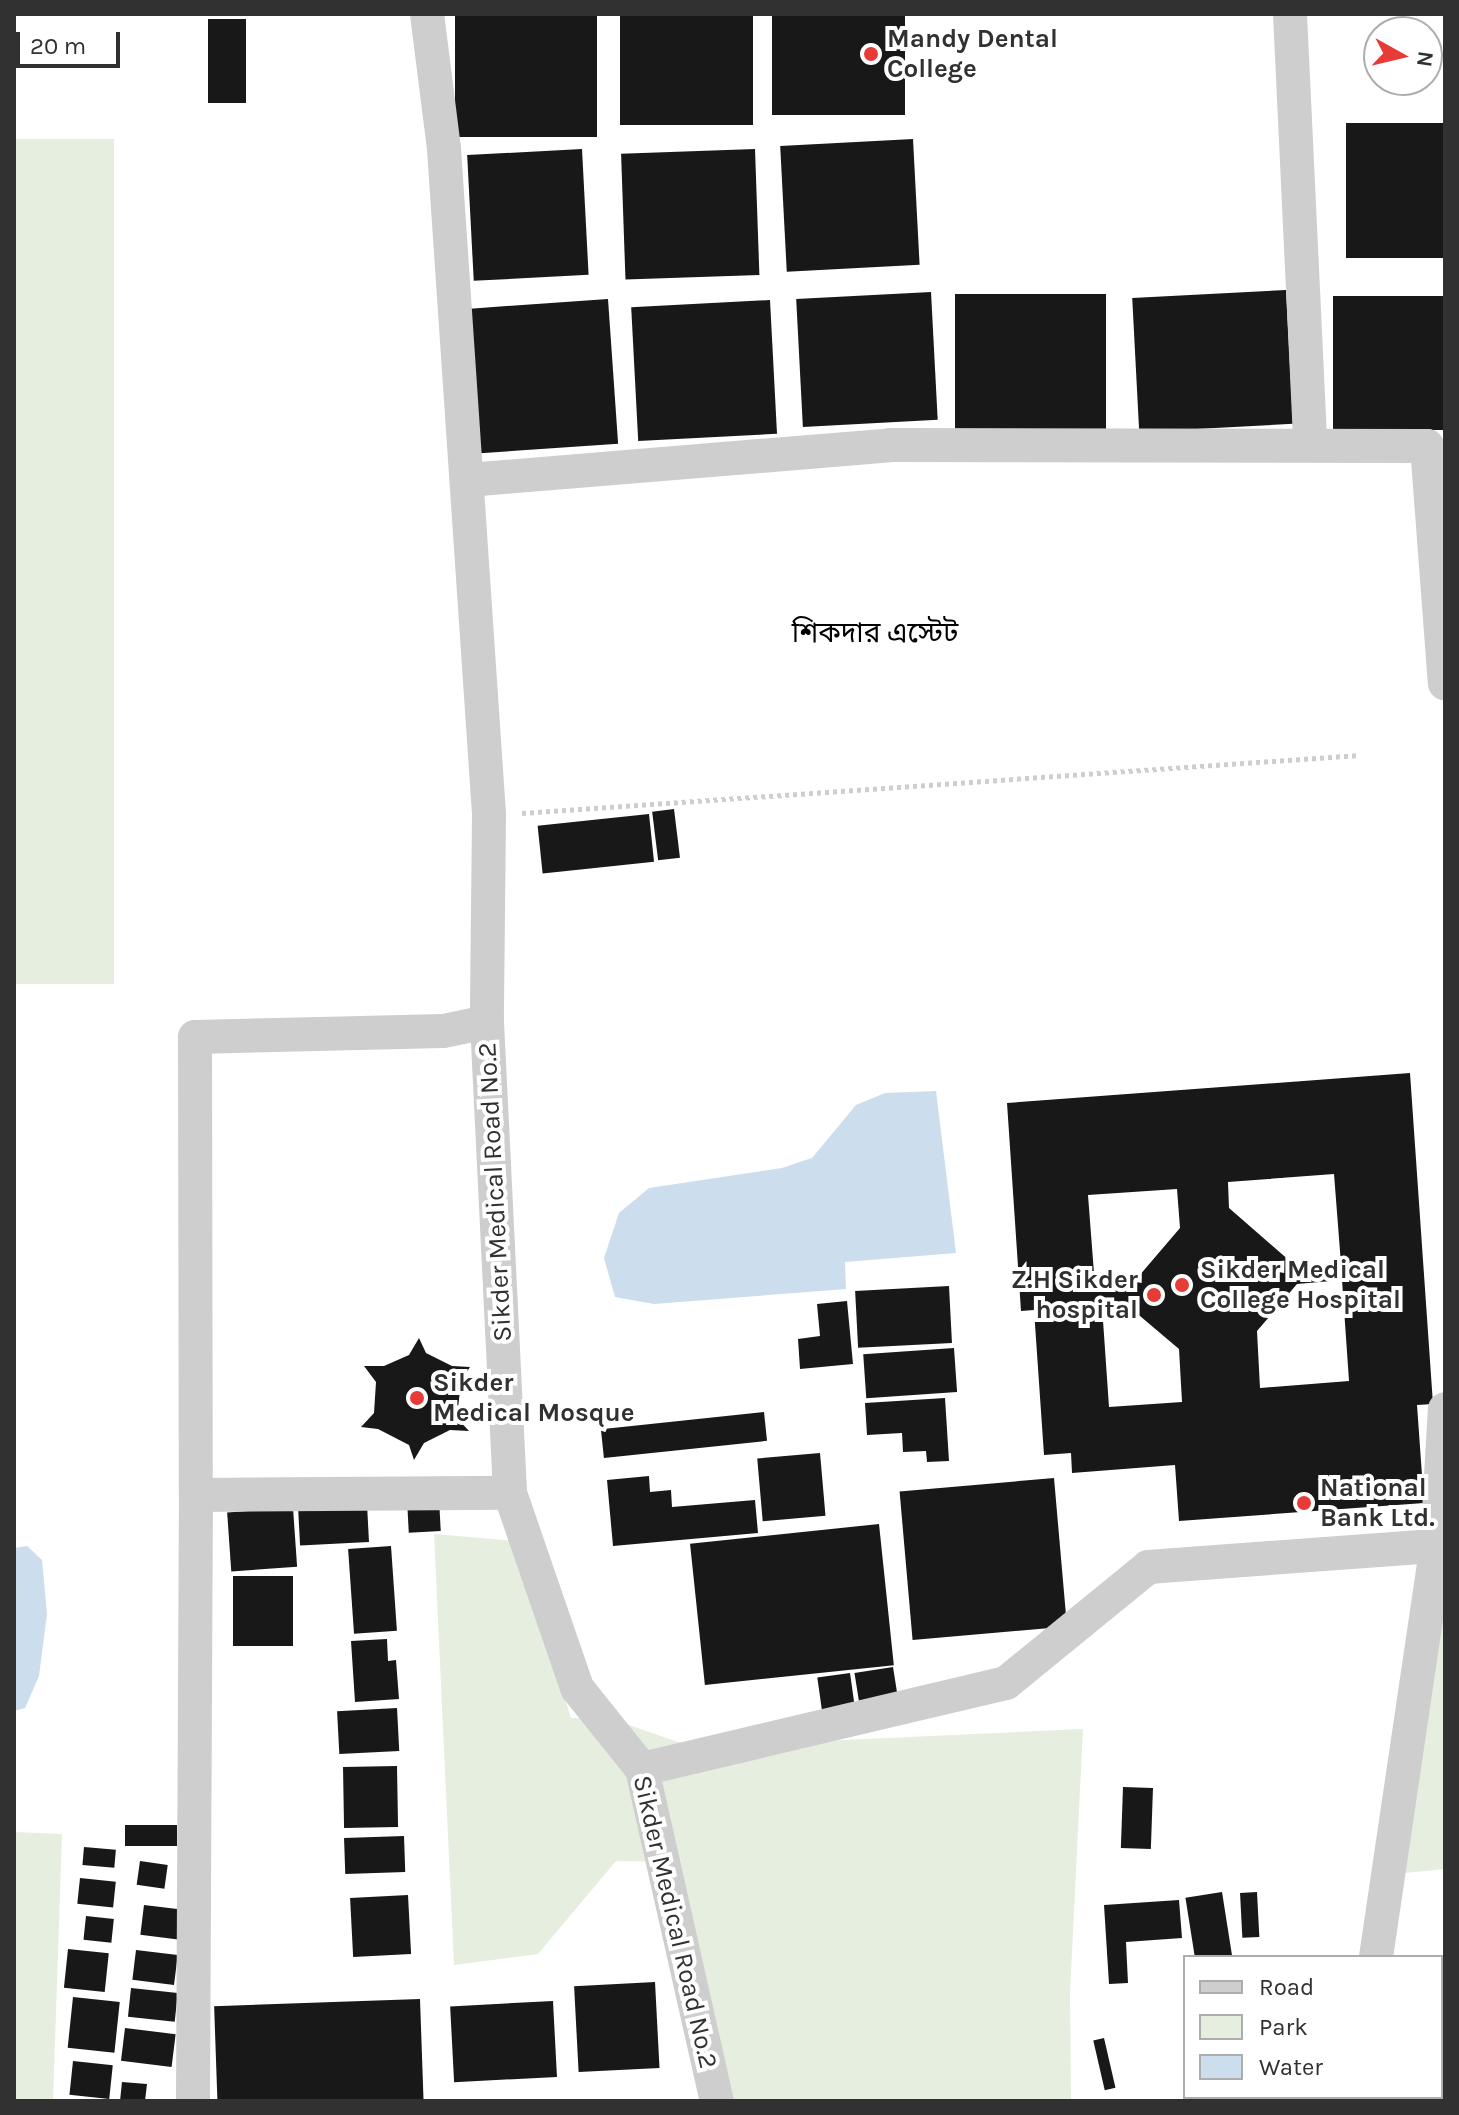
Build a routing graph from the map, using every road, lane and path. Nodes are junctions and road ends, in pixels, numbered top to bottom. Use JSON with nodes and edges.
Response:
{"nodes":[{"id":1,"x":427,"y":14,"type":"edge"},
{"id":2,"x":1290,"y":14,"type":"edge"},
{"id":3,"x":1310,"y":445,"type":"junction"},
{"id":4,"x":468,"y":480,"type":"junction"},
{"id":5,"x":1445,"y":683,"type":"edge"},
{"id":6,"x":1360,"y":755,"type":"dead end"},
{"id":7,"x":489,"y":815,"type":"junction"},
{"id":8,"x":487,"y":1022,"type":"junction"},
{"id":9,"x":1445,"y":1409,"type":"edge"},
{"id":10,"x":510,"y":1493,"type":"junction"},
{"id":11,"x":196,"y":1495,"type":"junction"},
{"id":12,"x":1437,"y":1546,"type":"junction"},
{"id":13,"x":642,"y":1769,"type":"junction"},
{"id":14,"x":1376,"y":1955,"type":"edge"},
{"id":15,"x":193,"y":2101,"type":"edge"},
{"id":16,"x":717,"y":2101,"type":"edge"}],
"edges":[{"from":1,"to":4,"type":"street","name":"Sikder Medical Road No.2"},
{"from":2,"to":3,"type":"street"},
{"from":3,"to":4,"type":"street"},
{"from":3,"to":5,"type":"street"},
{"from":4,"to":7,"type":"street","name":"Sikder Medical Road No.2"},
{"from":6,"to":7,"type":"path"},
{"from":7,"to":8,"type":"street","name":"Sikder Medical Road No.2"},
{"from":8,"to":10,"type":"street","name":"Sikder Medical Road No.2"},
{"from":8,"to":11,"type":"street"},
{"from":9,"to":12,"type":"street"},
{"from":10,"to":11,"type":"street"},
{"from":10,"to":13,"type":"street","name":"Sikder Medical Road No.2"},
{"from":11,"to":15,"type":"street"},
{"from":12,"to":13,"type":"street"},
{"from":12,"to":14,"type":"street"},
{"from":13,"to":16,"type":"street","name":"Sikder Medical Road No.2"}]}
